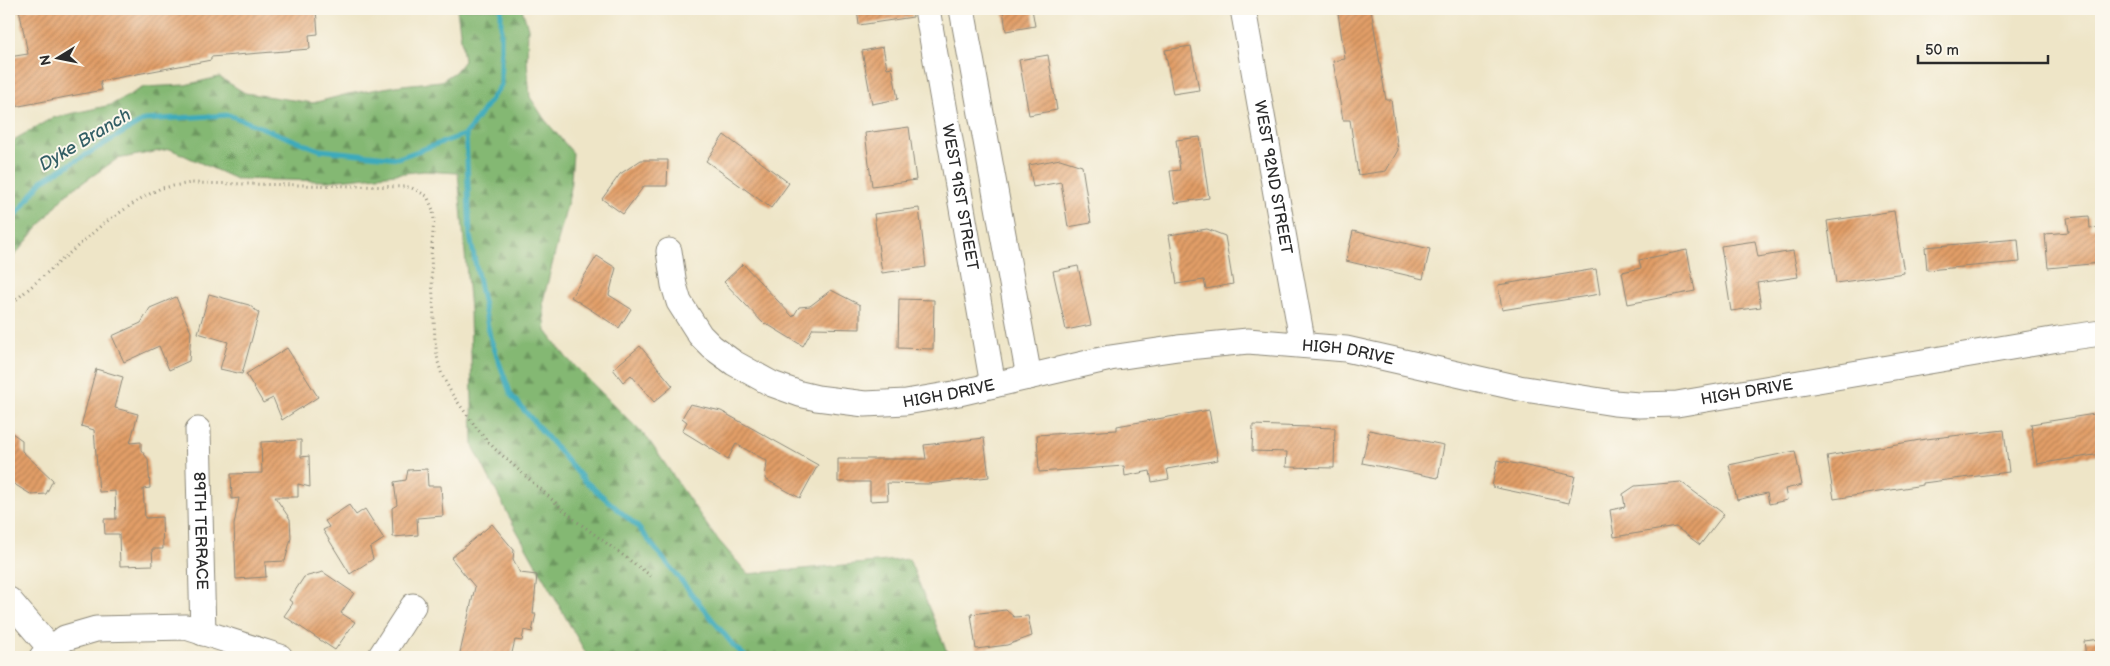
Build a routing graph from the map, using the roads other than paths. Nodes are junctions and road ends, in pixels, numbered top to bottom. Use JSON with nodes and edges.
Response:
{"nodes":[{"id":1,"x":927,"y":9,"type":"edge"},
{"id":2,"x":962,"y":9,"type":"edge"},
{"id":3,"x":1244,"y":9,"type":"edge"},
{"id":4,"x":669,"y":251,"type":"dead end"},
{"id":5,"x":2101,"y":333,"type":"edge"},
{"id":6,"x":1303,"y":345,"type":"junction"},
{"id":7,"x":1029,"y":377,"type":"junction"},
{"id":8,"x":993,"y":385,"type":"junction"},
{"id":9,"x":198,"y":430,"type":"dead end"},
{"id":10,"x":9,"y":600,"type":"edge"},
{"id":11,"x":413,"y":606,"type":"dead end"},
{"id":12,"x":203,"y":632,"type":"junction"},
{"id":13,"x":46,"y":653,"type":"edge"},
{"id":14,"x":280,"y":657,"type":"edge"},
{"id":15,"x":380,"y":657,"type":"edge"}],
"edges":[{"from":1,"to":8,"type":"street","name":"WEST 91ST STREET"},
{"from":2,"to":7,"type":"street"},
{"from":3,"to":6,"type":"street","name":"WEST 92ND STREET"},
{"from":4,"to":8,"type":"street","name":"HIGH DRIVE"},
{"from":5,"to":6,"type":"street","name":"HIGH DRIVE"},
{"from":6,"to":7,"type":"street","name":"HIGH DRIVE"},
{"from":7,"to":8,"type":"street","name":"HIGH DRIVE"},
{"from":9,"to":12,"type":"street","name":"89TH TERRACE"},
{"from":10,"to":13,"type":"street"},
{"from":11,"to":15,"type":"street"},
{"from":12,"to":13,"type":"street"},
{"from":12,"to":14,"type":"street"}]}
